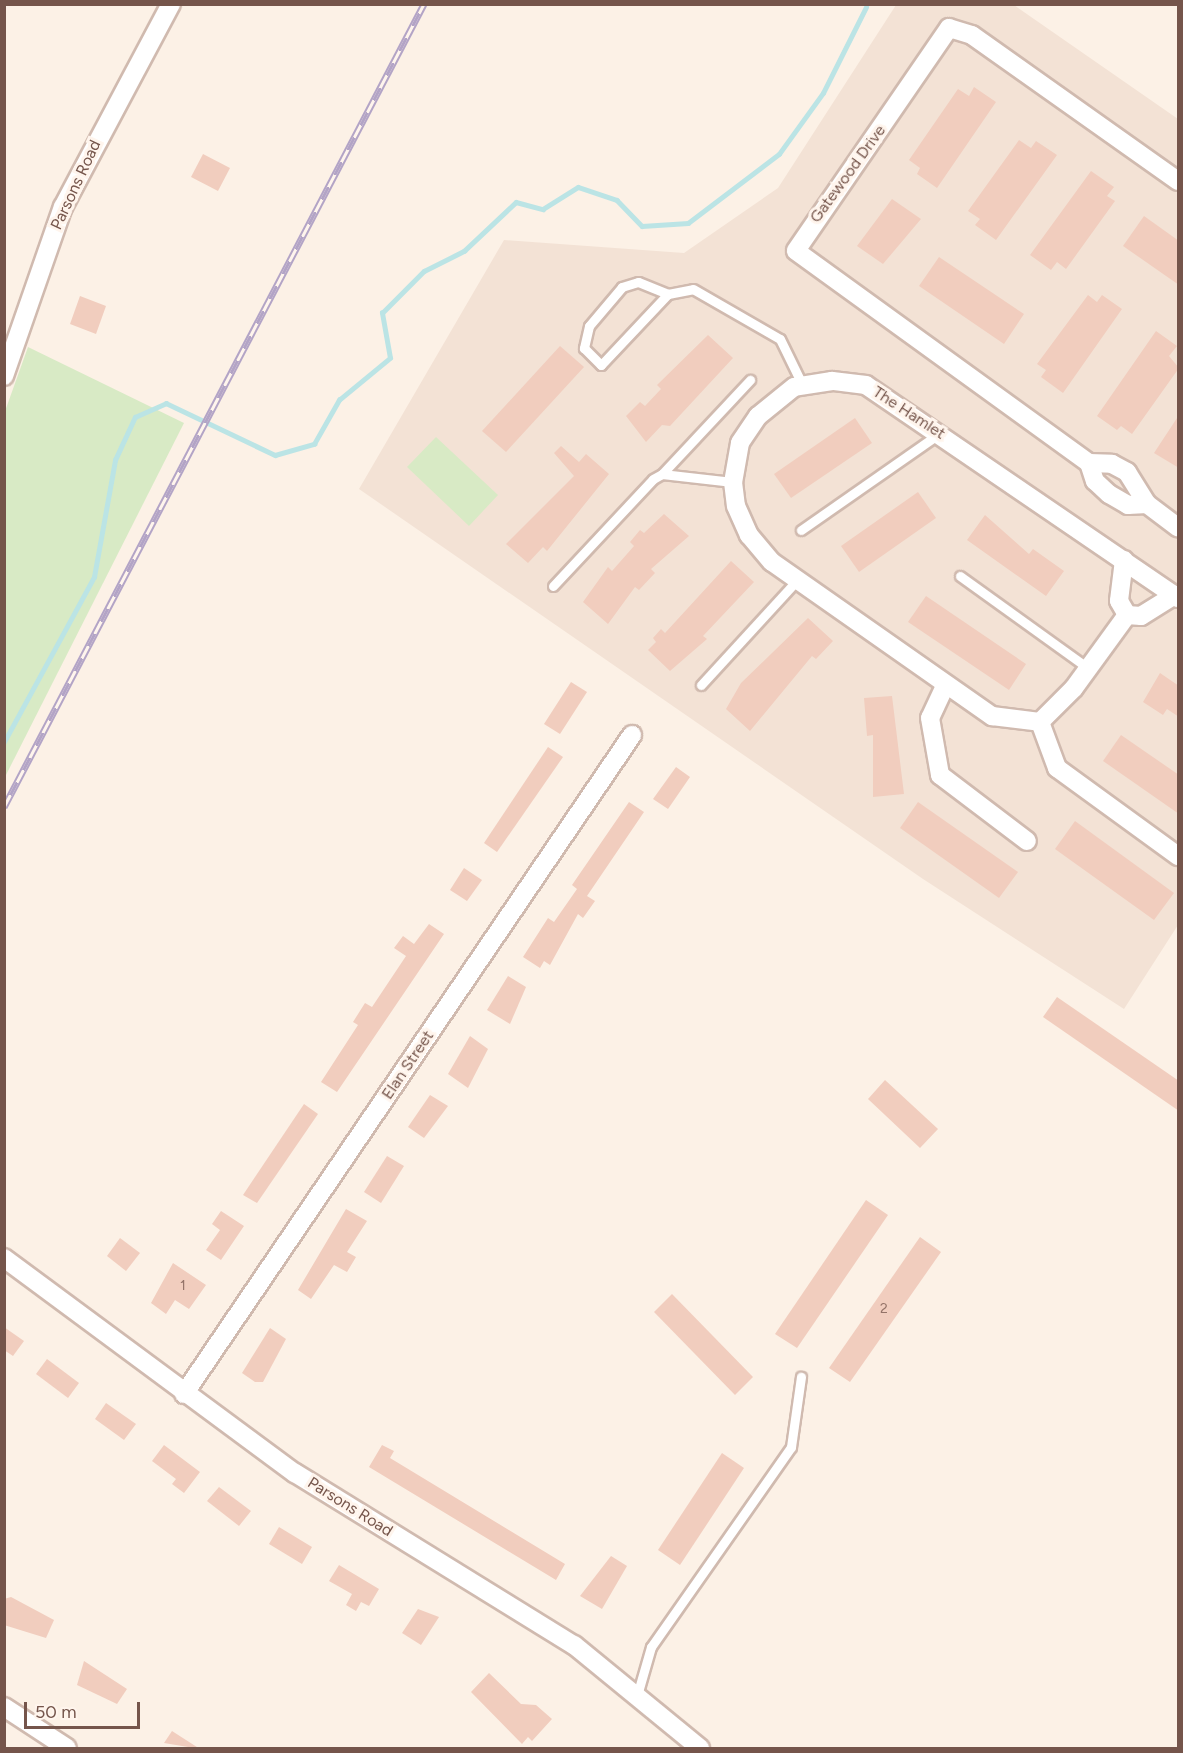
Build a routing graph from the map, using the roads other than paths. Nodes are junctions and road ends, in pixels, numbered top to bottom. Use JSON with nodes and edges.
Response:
{"nodes":[{"id":1,"x":171,"y":4,"type":"edge"},
{"id":2,"x":1179,"y":181,"type":"edge"},
{"id":3,"x":668,"y":294,"type":"junction"},
{"id":4,"x":4,"y":376,"type":"edge"},
{"id":5,"x":750,"y":380,"type":"dead end"},
{"id":6,"x":802,"y":384,"type":"junction"},
{"id":7,"x":940,"y":433,"type":"junction"},
{"id":8,"x":1089,"y":463,"type":"junction"},
{"id":9,"x":662,"y":474,"type":"junction"},
{"id":10,"x":733,"y":482,"type":"junction"},
{"id":11,"x":1147,"y":504,"type":"junction"},
{"id":12,"x":1179,"y":527,"type":"edge"},
{"id":13,"x":801,"y":530,"type":"dead end"},
{"id":14,"x":1124,"y":560,"type":"junction"},
{"id":15,"x":960,"y":576,"type":"dead end"},
{"id":16,"x":798,"y":579,"type":"junction"},
{"id":17,"x":553,"y":586,"type":"dead end"},
{"id":18,"x":1177,"y":596,"type":"edge"},
{"id":19,"x":1127,"y":615,"type":"junction"},
{"id":20,"x":1088,"y":668,"type":"junction"},
{"id":21,"x":701,"y":685,"type":"dead end"},
{"id":22,"x":945,"y":686,"type":"junction"},
{"id":23,"x":1040,"y":722,"type":"junction"},
{"id":24,"x":632,"y":735,"type":"dead end"},
{"id":25,"x":1027,"y":841,"type":"dead end"},
{"id":26,"x":1179,"y":856,"type":"edge"},
{"id":27,"x":4,"y":1258,"type":"edge"},
{"id":28,"x":801,"y":1377,"type":"dead end"},
{"id":29,"x":184,"y":1394,"type":"junction"},
{"id":30,"x":638,"y":1692,"type":"junction"},
{"id":31,"x":4,"y":1707,"type":"edge"},
{"id":32,"x":68,"y":1749,"type":"edge"},
{"id":33,"x":700,"y":1749,"type":"edge"}],
"edges":[{"from":1,"to":4,"type":"street","name":"Parsons Road"},
{"from":2,"to":8,"type":"street","name":"Gatewood Drive"},
{"from":3,"to":3,"type":"lane"},
{"from":3,"to":6,"type":"lane"},
{"from":5,"to":9,"type":"lane"},
{"from":6,"to":7,"type":"street","name":"The Hamlet"},
{"from":6,"to":10,"type":"street","name":"The Hamlet"},
{"from":7,"to":13,"type":"lane"},
{"from":7,"to":14,"type":"street","name":"The Hamlet"},
{"from":8,"to":11,"type":"street","name":"Gatewood Drive"},
{"from":8,"to":11,"type":"street","name":"Gatewood Drive"},
{"from":9,"to":10,"type":"lane"},
{"from":9,"to":17,"type":"lane"},
{"from":10,"to":16,"type":"street"},
{"from":11,"to":12,"type":"street","name":"Gatewood Drive"},
{"from":14,"to":18,"type":"street","name":"The Hamlet"},
{"from":14,"to":19,"type":"street"},
{"from":15,"to":20,"type":"lane"},
{"from":16,"to":21,"type":"lane"},
{"from":16,"to":22,"type":"street"},
{"from":18,"to":19,"type":"street","name":"The Hamlet"},
{"from":19,"to":20,"type":"street"},
{"from":20,"to":23,"type":"street"},
{"from":22,"to":23,"type":"street"},
{"from":22,"to":25,"type":"street"},
{"from":23,"to":26,"type":"street"},
{"from":24,"to":29,"type":"street","name":"Elan Street"},
{"from":27,"to":29,"type":"street","name":"Parsons Road"},
{"from":28,"to":30,"type":"lane"},
{"from":29,"to":30,"type":"street","name":"Parsons Road"},
{"from":30,"to":33,"type":"street","name":"Parsons Road"},
{"from":31,"to":32,"type":"street"}]}
